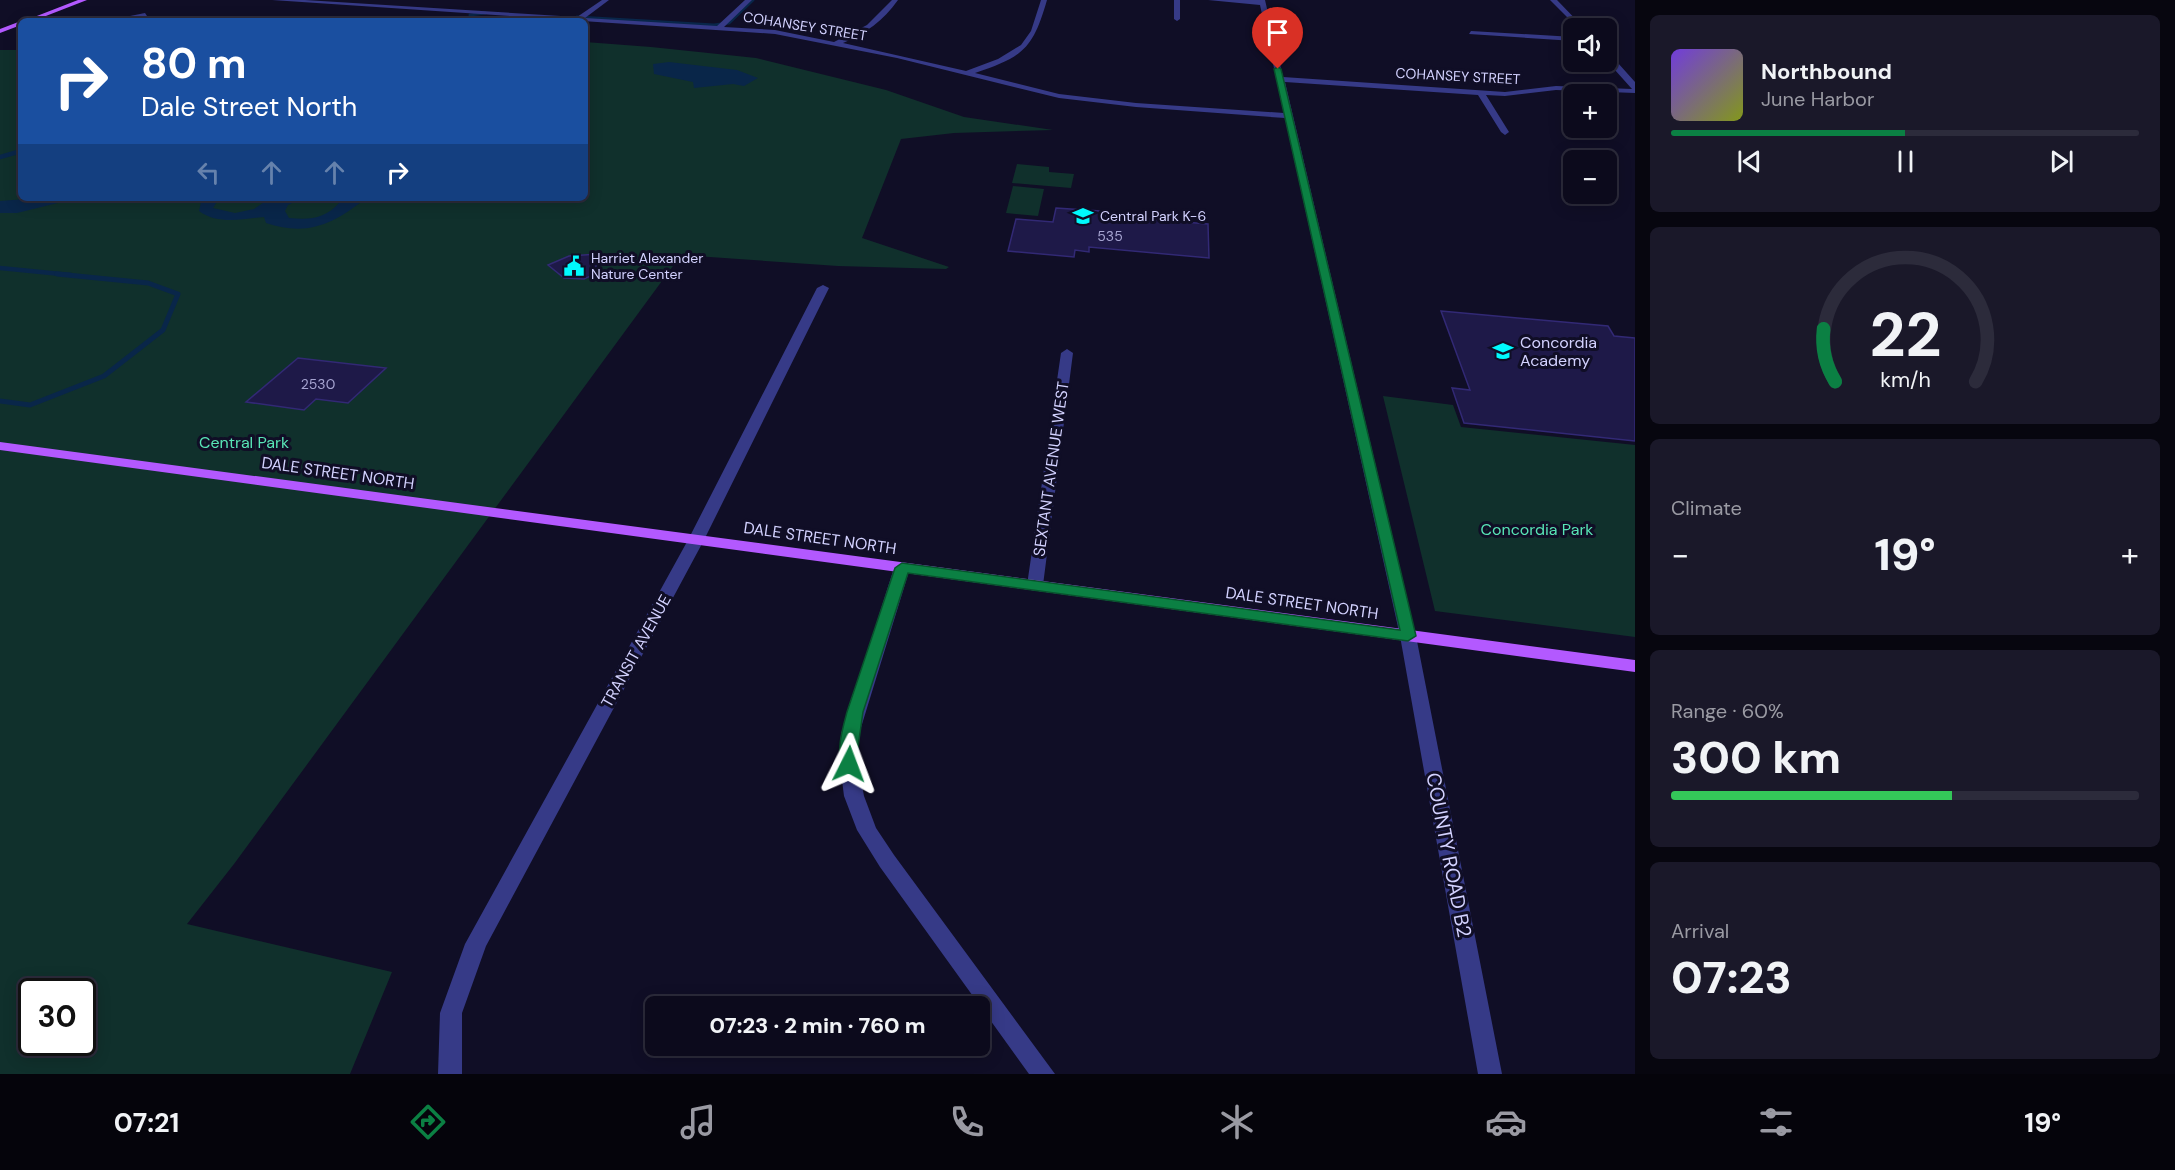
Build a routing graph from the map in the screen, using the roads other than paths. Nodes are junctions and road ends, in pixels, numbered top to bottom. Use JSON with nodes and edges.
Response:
{"nodes":[{"id":1,"x":84,"y":0,"type":"edge"},
{"id":2,"x":275,"y":0,"type":"edge"},
{"id":3,"x":606,"y":0,"type":"edge"},
{"id":4,"x":748,"y":0,"type":"edge"},
{"id":5,"x":895,"y":0,"type":"edge"},
{"id":6,"x":1044,"y":0,"type":"edge"},
{"id":7,"x":1177,"y":0,"type":"edge"},
{"id":8,"x":1211,"y":0,"type":"edge"},
{"id":9,"x":1553,"y":0,"type":"edge"},
{"id":10,"x":1262,"y":1,"type":"edge"},
{"id":11,"x":145,"y":15,"type":"dead end"},
{"id":12,"x":35,"y":18,"type":"edge"},
{"id":13,"x":130,"y":18,"type":"edge"},
{"id":14,"x":580,"y":18,"type":"joint"},
{"id":15,"x":1571,"y":18,"type":"edge"},
{"id":16,"x":588,"y":19,"type":"edge"},
{"id":17,"x":1177,"y":19,"type":"dead end"},
{"id":18,"x":18,"y":24,"type":"edge"},
{"id":19,"x":720,"y":27,"type":"junction"},
{"id":20,"x":0,"y":31,"type":"edge"},
{"id":21,"x":1471,"y":33,"type":"dead end"},
{"id":22,"x":1563,"y":38,"type":"edge"},
{"id":23,"x":837,"y":43,"type":"junction"},
{"id":24,"x":1617,"y":68,"type":"edge"},
{"id":25,"x":967,"y":74,"type":"junction"},
{"id":26,"x":1280,"y":79,"type":"junction"},
{"id":27,"x":1635,"y":89,"type":"edge"},
{"id":28,"x":1480,"y":92,"type":"junction"},
{"id":29,"x":1289,"y":116,"type":"junction"},
{"id":30,"x":1505,"y":132,"type":"dead end"},
{"id":31,"x":823,"y":288,"type":"dead end"},
{"id":32,"x":1067,"y":353,"type":"dead end"},
{"id":33,"x":0,"y":446,"type":"edge"},
{"id":34,"x":696,"y":540,"type":"junction"},
{"id":35,"x":902,"y":568,"type":"junction"},
{"id":36,"x":1035,"y":585,"type":"junction"},
{"id":37,"x":1408,"y":636,"type":"junction"},
{"id":38,"x":1635,"y":666,"type":"edge"},
{"id":39,"x":450,"y":1074,"type":"edge"},
{"id":40,"x":1043,"y":1074,"type":"edge"},
{"id":41,"x":1490,"y":1074,"type":"edge"}],
"edges":[{"from":1,"to":12,"type":"main road"},
{"from":2,"to":14,"type":"street","name":"COHANSEY STREET"},
{"from":3,"to":14,"type":"street"},
{"from":4,"to":19,"type":"street"},
{"from":5,"to":23,"type":"street"},
{"from":6,"to":25,"type":"street"},
{"from":7,"to":17,"type":"street"},
{"from":8,"to":10,"type":"street"},
{"from":9,"to":15,"type":"street"},
{"from":10,"to":26,"type":"street","name":"COUNTY ROAD B2"},
{"from":11,"to":13,"type":"street"},
{"from":16,"to":19,"type":"street","name":"COHANSEY STREET"},
{"from":18,"to":20,"type":"main road"},
{"from":19,"to":23,"type":"street","name":"COHANSEY STREET"},
{"from":21,"to":22,"type":"street"},
{"from":23,"to":25,"type":"street","name":"COHANSEY STREET"},
{"from":24,"to":27,"type":"street"},
{"from":25,"to":29,"type":"street","name":"COHANSEY STREET"},
{"from":26,"to":28,"type":"street","name":"COHANSEY STREET"},
{"from":26,"to":29,"type":"street","name":"COUNTY ROAD B2"},
{"from":27,"to":28,"type":"street","name":"COHANSEY STREET"},
{"from":28,"to":30,"type":"street"},
{"from":29,"to":37,"type":"street","name":"COUNTY ROAD B2"},
{"from":31,"to":34,"type":"street","name":"TRANSIT AVENUE"},
{"from":32,"to":36,"type":"street","name":"SEXTANT AVENUE WEST"},
{"from":33,"to":34,"type":"main road","name":"DALE STREET NORTH"},
{"from":34,"to":35,"type":"main road","name":"DALE STREET NORTH"},
{"from":34,"to":39,"type":"street","name":"TRANSIT AVENUE"},
{"from":35,"to":36,"type":"main road","name":"DALE STREET NORTH"},
{"from":35,"to":40,"type":"street"},
{"from":36,"to":37,"type":"main road","name":"DALE STREET NORTH"},
{"from":37,"to":38,"type":"main road","name":"DALE STREET NORTH"},
{"from":37,"to":41,"type":"street","name":"COUNTY ROAD B2"}]}
